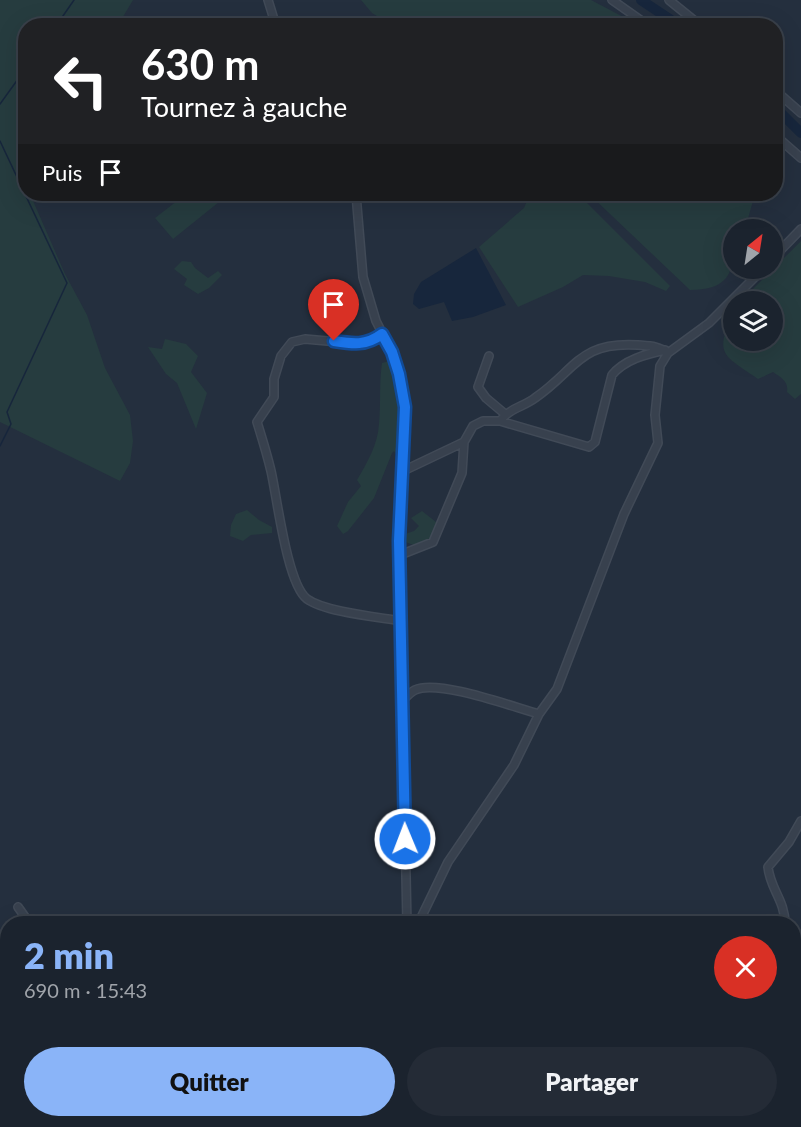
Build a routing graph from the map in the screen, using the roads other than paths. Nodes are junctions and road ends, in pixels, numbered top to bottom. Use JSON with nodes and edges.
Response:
{"nodes":[{"id":1,"x":268,"y":0,"type":"edge"},
{"id":2,"x":612,"y":0,"type":"edge"},
{"id":3,"x":669,"y":0,"type":"edge"},
{"id":4,"x":274,"y":18,"type":"edge"},
{"id":5,"x":638,"y":18,"type":"edge"},
{"id":6,"x":691,"y":18,"type":"edge"},
{"id":7,"x":783,"y":97,"type":"edge"},
{"id":8,"x":801,"y":113,"type":"edge"},
{"id":9,"x":783,"y":142,"type":"edge"},
{"id":10,"x":801,"y":158,"type":"edge"},
{"id":11,"x":357,"y":201,"type":"edge"},
{"id":12,"x":801,"y":229,"type":"edge"},
{"id":13,"x":783,"y":248,"type":"edge"},
{"id":14,"x":753,"y":279,"type":"edge"},
{"id":15,"x":382,"y":334,"type":"junction"},
{"id":16,"x":667,"y":352,"type":"junction"},
{"id":17,"x":489,"y":356,"type":"dead end"},
{"id":18,"x":503,"y":418,"type":"junction"},
{"id":19,"x":464,"y":442,"type":"junction"},
{"id":20,"x":403,"y":471,"type":"junction"},
{"id":21,"x":400,"y":555,"type":"junction"},
{"id":22,"x":401,"y":621,"type":"junction"},
{"id":23,"x":404,"y":699,"type":"junction"},
{"id":24,"x":539,"y":714,"type":"junction"},
{"id":25,"x":801,"y":821,"type":"edge"},
{"id":26,"x":18,"y":907,"type":"dead end"},
{"id":27,"x":24,"y":916,"type":"edge"},
{"id":28,"x":407,"y":916,"type":"edge"},
{"id":29,"x":422,"y":916,"type":"edge"},
{"id":30,"x":784,"y":916,"type":"edge"}],
"edges":[{"from":1,"to":4,"type":"street"},
{"from":2,"to":5,"type":"street"},
{"from":3,"to":6,"type":"street"},
{"from":7,"to":8,"type":"street"},
{"from":9,"to":10,"type":"street"},
{"from":11,"to":15,"type":"street"},
{"from":12,"to":13,"type":"street"},
{"from":14,"to":16,"type":"street"},
{"from":15,"to":20,"type":"street"},
{"from":15,"to":22,"type":"street"},
{"from":16,"to":18,"type":"street"},
{"from":16,"to":18,"type":"street"},
{"from":16,"to":24,"type":"street"},
{"from":17,"to":18,"type":"street"},
{"from":18,"to":19,"type":"street"},
{"from":19,"to":20,"type":"street"},
{"from":19,"to":21,"type":"street"},
{"from":20,"to":21,"type":"street"},
{"from":21,"to":22,"type":"street"},
{"from":22,"to":23,"type":"street"},
{"from":23,"to":24,"type":"street"},
{"from":23,"to":28,"type":"street"},
{"from":24,"to":29,"type":"street"},
{"from":25,"to":30,"type":"street"},
{"from":26,"to":27,"type":"street"}]}
